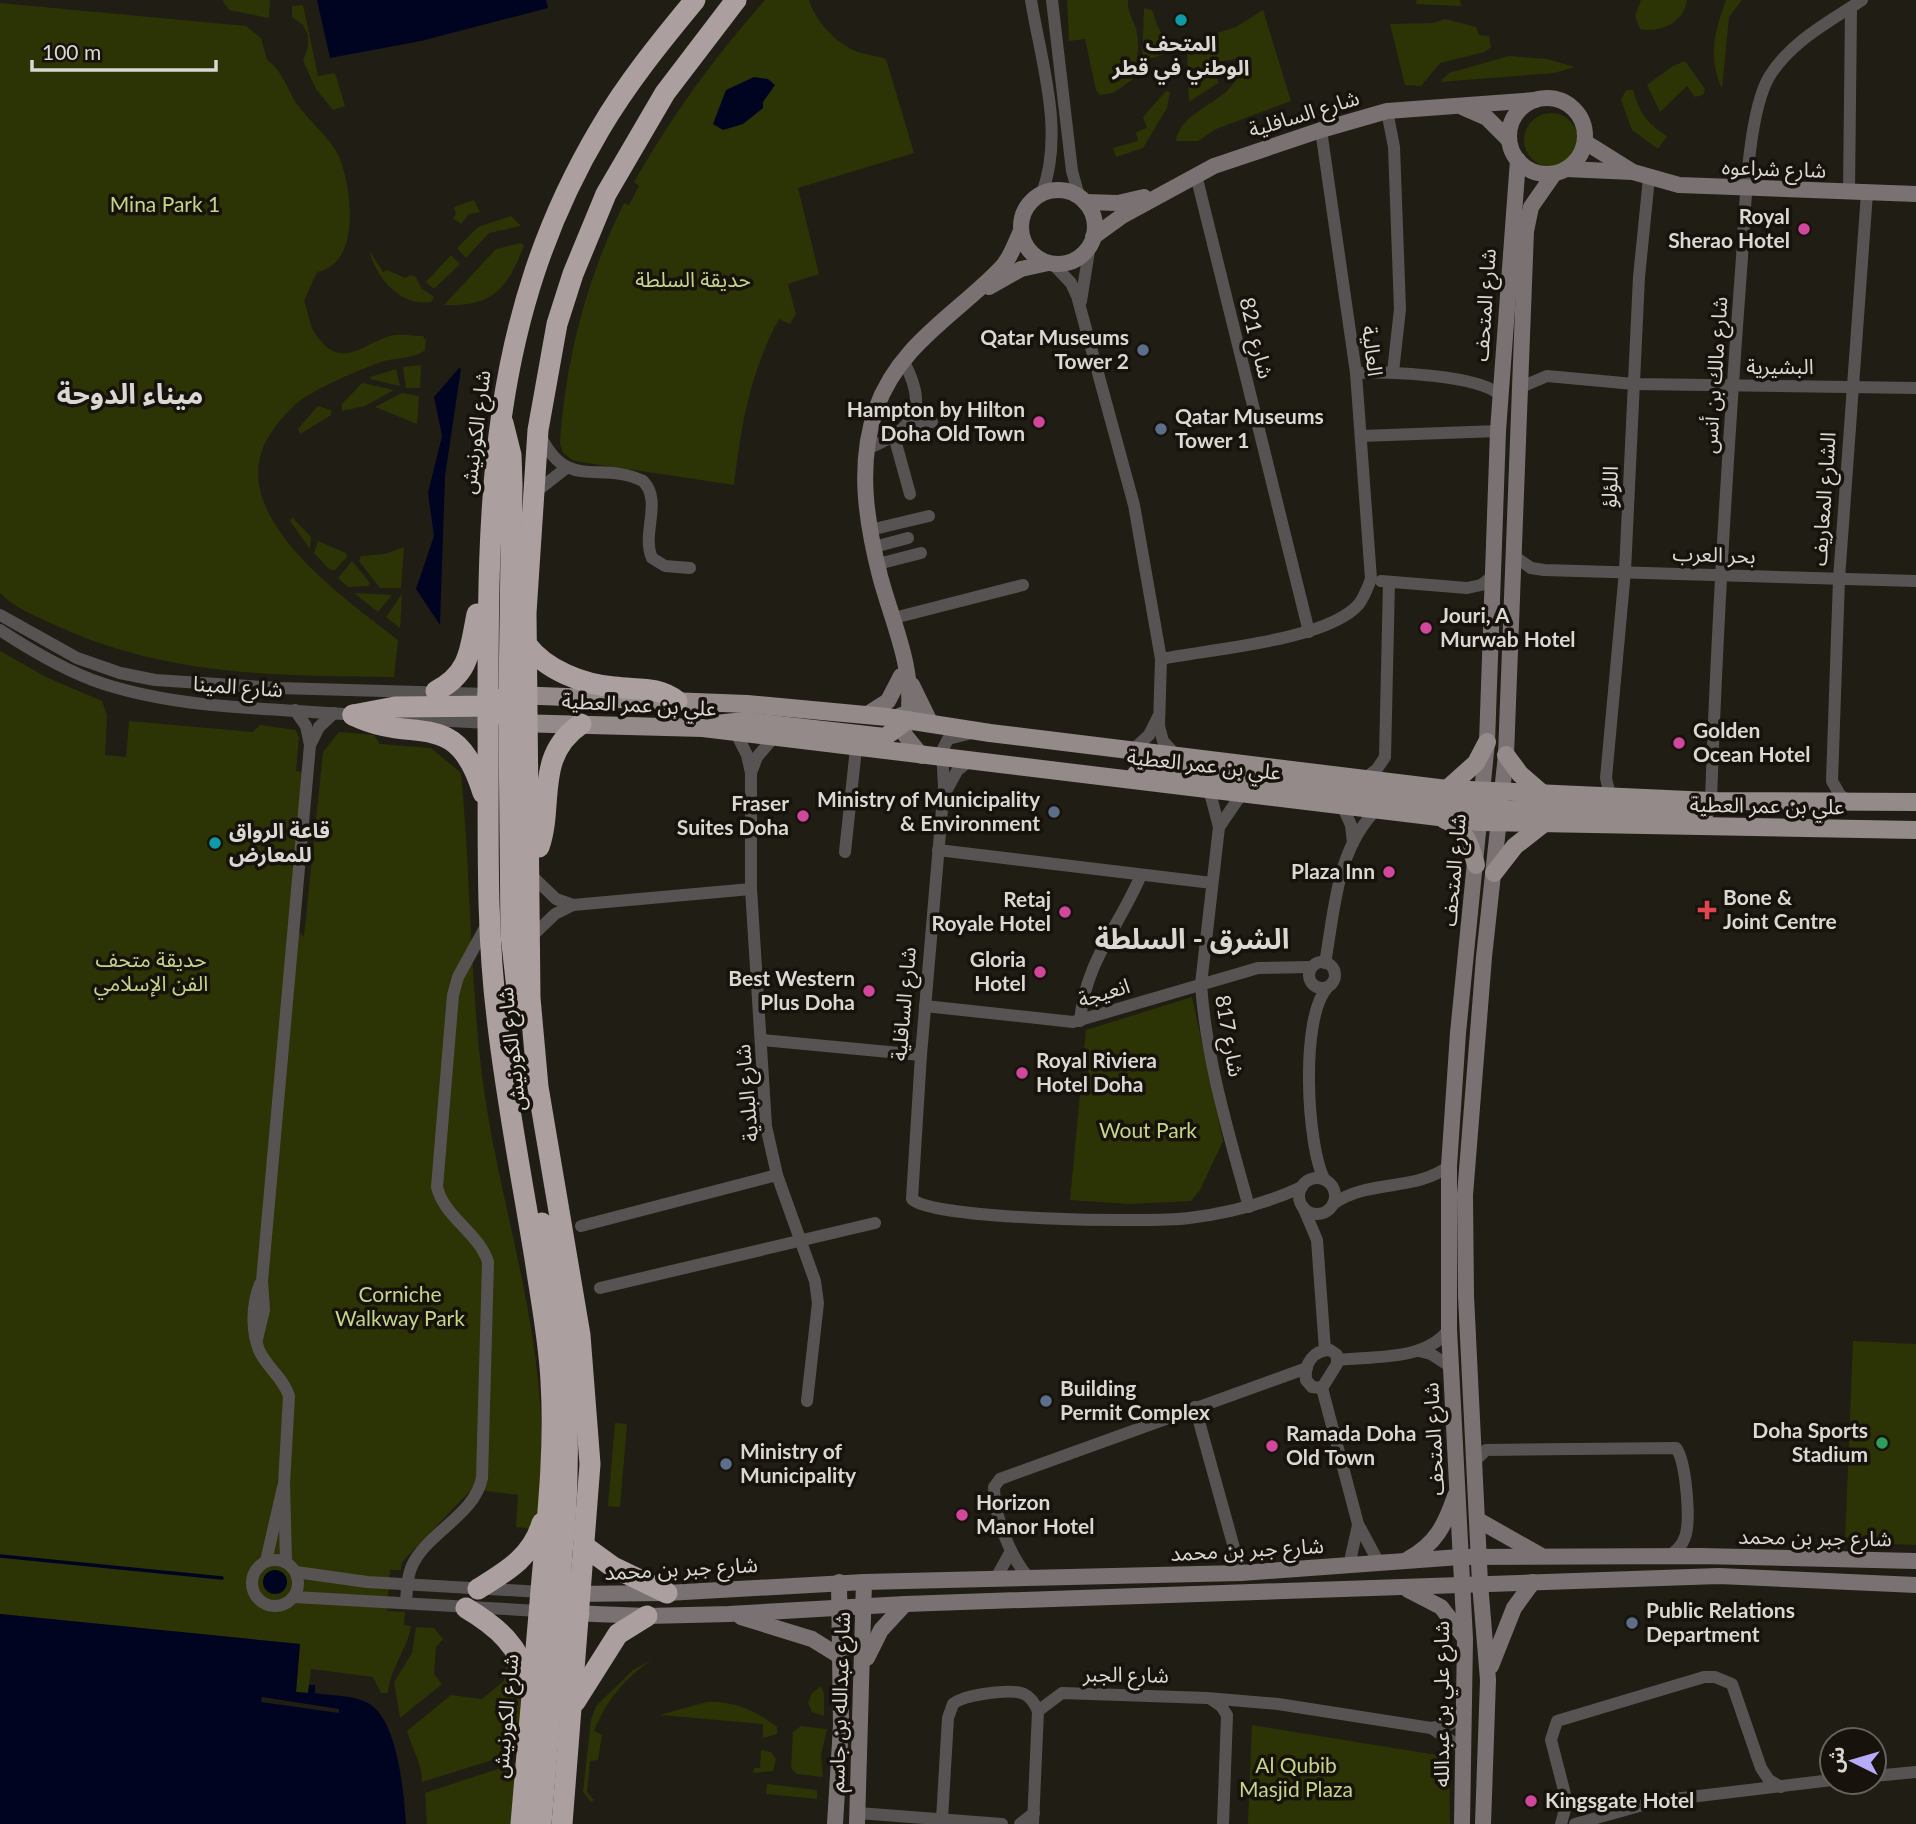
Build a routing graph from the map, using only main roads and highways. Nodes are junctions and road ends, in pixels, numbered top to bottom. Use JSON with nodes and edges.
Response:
{"nodes":[{"id":1,"x":695,"y":0,"type":"edge"},
{"id":2,"x":736,"y":0,"type":"edge"},
{"id":3,"x":500,"y":415,"type":"junction"},
{"id":4,"x":488,"y":583,"type":"junction"},
{"id":5,"x":527,"y":645,"type":"junction"},
{"id":6,"x":436,"y":691,"type":"road end"},
{"id":7,"x":677,"y":701,"type":"junction"},
{"id":8,"x":506,"y":708,"type":"junction"},
{"id":9,"x":904,"y":722,"type":"junction"},
{"id":10,"x":581,"y":724,"type":"junction"},
{"id":11,"x":703,"y":728,"type":"junction"},
{"id":12,"x":1487,"y":741,"type":"road end"},
{"id":13,"x":1506,"y":755,"type":"road end"},
{"id":14,"x":1119,"y":779,"type":"junction"},
{"id":15,"x":1447,"y":789,"type":"junction"},
{"id":16,"x":1543,"y":794,"type":"junction"},
{"id":17,"x":1749,"y":801,"type":"junction"},
{"id":18,"x":1916,"y":802,"type":"edge"},
{"id":19,"x":1481,"y":807,"type":"junction"},
{"id":20,"x":1502,"y":808,"type":"junction"},
{"id":21,"x":489,"y":815,"type":"junction"},
{"id":22,"x":1435,"y":817,"type":"junction"},
{"id":23,"x":1542,"y":825,"type":"junction"},
{"id":24,"x":1916,"y":830,"type":"edge"},
{"id":25,"x":1476,"y":864,"type":"road end"},
{"id":26,"x":530,"y":867,"type":"junction"},
{"id":27,"x":1494,"y":873,"type":"road end"},
{"id":28,"x":538,"y":1087,"type":"junction"},
{"id":29,"x":518,"y":1159,"type":"junction"},
{"id":30,"x":550,"y":1490,"type":"junction"},
{"id":31,"x":584,"y":1546,"type":"junction"},
{"id":32,"x":478,"y":1589,"type":"road end"},
{"id":33,"x":667,"y":1593,"type":"road end"},
{"id":34,"x":560,"y":1603,"type":"junction"},
{"id":35,"x":466,"y":1608,"type":"road end"},
{"id":36,"x":647,"y":1616,"type":"road end"},
{"id":37,"x":532,"y":1691,"type":"junction"},
{"id":38,"x":574,"y":1703,"type":"junction"},
{"id":39,"x":521,"y":1824,"type":"edge"},
{"id":40,"x":541,"y":1824,"type":"edge"},
{"id":41,"x":562,"y":1824,"type":"edge"}],
"edges":[{"from":1,"to":3,"type":"highway","name":"شارع الكورنيش"},
{"from":2,"to":5,"type":"highway","name":"شارع الكورنيش"},
{"from":3,"to":4,"type":"highway","name":"شارع الكورنيش"},
{"from":3,"to":8,"type":"highway"},
{"from":4,"to":6,"type":"highway"},
{"from":4,"to":8,"type":"highway","name":"شارع الكورنيش"},
{"from":5,"to":7,"type":"highway"},
{"from":5,"to":8,"type":"highway","name":"شارع الكورنيش"},
{"from":7,"to":8,"type":"main road","name":"علي بن عمر العطية"},
{"from":7,"to":9,"type":"main road","name":"علي بن عمر العطية"},
{"from":8,"to":10,"type":"main road","name":"علي بن عمر العطية"},
{"from":8,"to":21,"type":"highway","name":"شارع الكورنيش"},
{"from":8,"to":21,"type":"highway"},
{"from":8,"to":26,"type":"highway","name":"شارع الكورنيش"},
{"from":8,"to":28,"type":"highway"},
{"from":9,"to":11,"type":"main road"},
{"from":9,"to":15,"type":"main road","name":"علي بن عمر العطية"},
{"from":10,"to":11,"type":"main road","name":"علي بن عمر العطية"},
{"from":10,"to":26,"type":"highway"},
{"from":11,"to":14,"type":"main road","name":"علي بن عمر العطية"},
{"from":12,"to":15,"type":"main road"},
{"from":13,"to":16,"type":"main road"},
{"from":14,"to":19,"type":"main road"},
{"from":14,"to":22,"type":"main road","name":"علي بن عمر العطية"},
{"from":15,"to":19,"type":"main road","name":"علي بن عمر العطية"},
{"from":16,"to":17,"type":"main road","name":"علي بن عمر العطية"},
{"from":16,"to":20,"type":"main road","name":"علي بن عمر العطية"},
{"from":17,"to":18,"type":"main road","name":"علي بن عمر العطية"},
{"from":17,"to":20,"type":"main road"},
{"from":19,"to":20,"type":"main road"},
{"from":19,"to":20,"type":"main road","name":"علي بن عمر العطية"},
{"from":19,"to":22,"type":"main road","name":"علي بن عمر العطية"},
{"from":20,"to":23,"type":"main road","name":"علي بن عمر العطية"},
{"from":21,"to":29,"type":"highway","name":"شارع الكورنيش"},
{"from":22,"to":25,"type":"main road"},
{"from":23,"to":24,"type":"main road","name":"علي بن عمر العطية"},
{"from":23,"to":27,"type":"main road"},
{"from":26,"to":28,"type":"highway","name":"شارع الكورنيش"},
{"from":28,"to":31,"type":"highway","name":"شارع الكورنيش"},
{"from":29,"to":30,"type":"highway","name":"شارع الكورنيش"},
{"from":29,"to":34,"type":"highway"},
{"from":30,"to":32,"type":"highway"},
{"from":30,"to":34,"type":"highway","name":"شارع الكورنيش"},
{"from":31,"to":33,"type":"highway"},
{"from":31,"to":34,"type":"highway","name":"شارع الكورنيش"},
{"from":34,"to":37,"type":"highway","name":"شارع الكورنيش"},
{"from":34,"to":38,"type":"highway","name":"شارع الكورنيش"},
{"from":34,"to":40,"type":"highway"},
{"from":35,"to":37,"type":"highway"},
{"from":36,"to":38,"type":"highway"},
{"from":37,"to":39,"type":"highway","name":"شارع الكورنيش"},
{"from":38,"to":41,"type":"highway","name":"شارع الكورنيش"}]}
